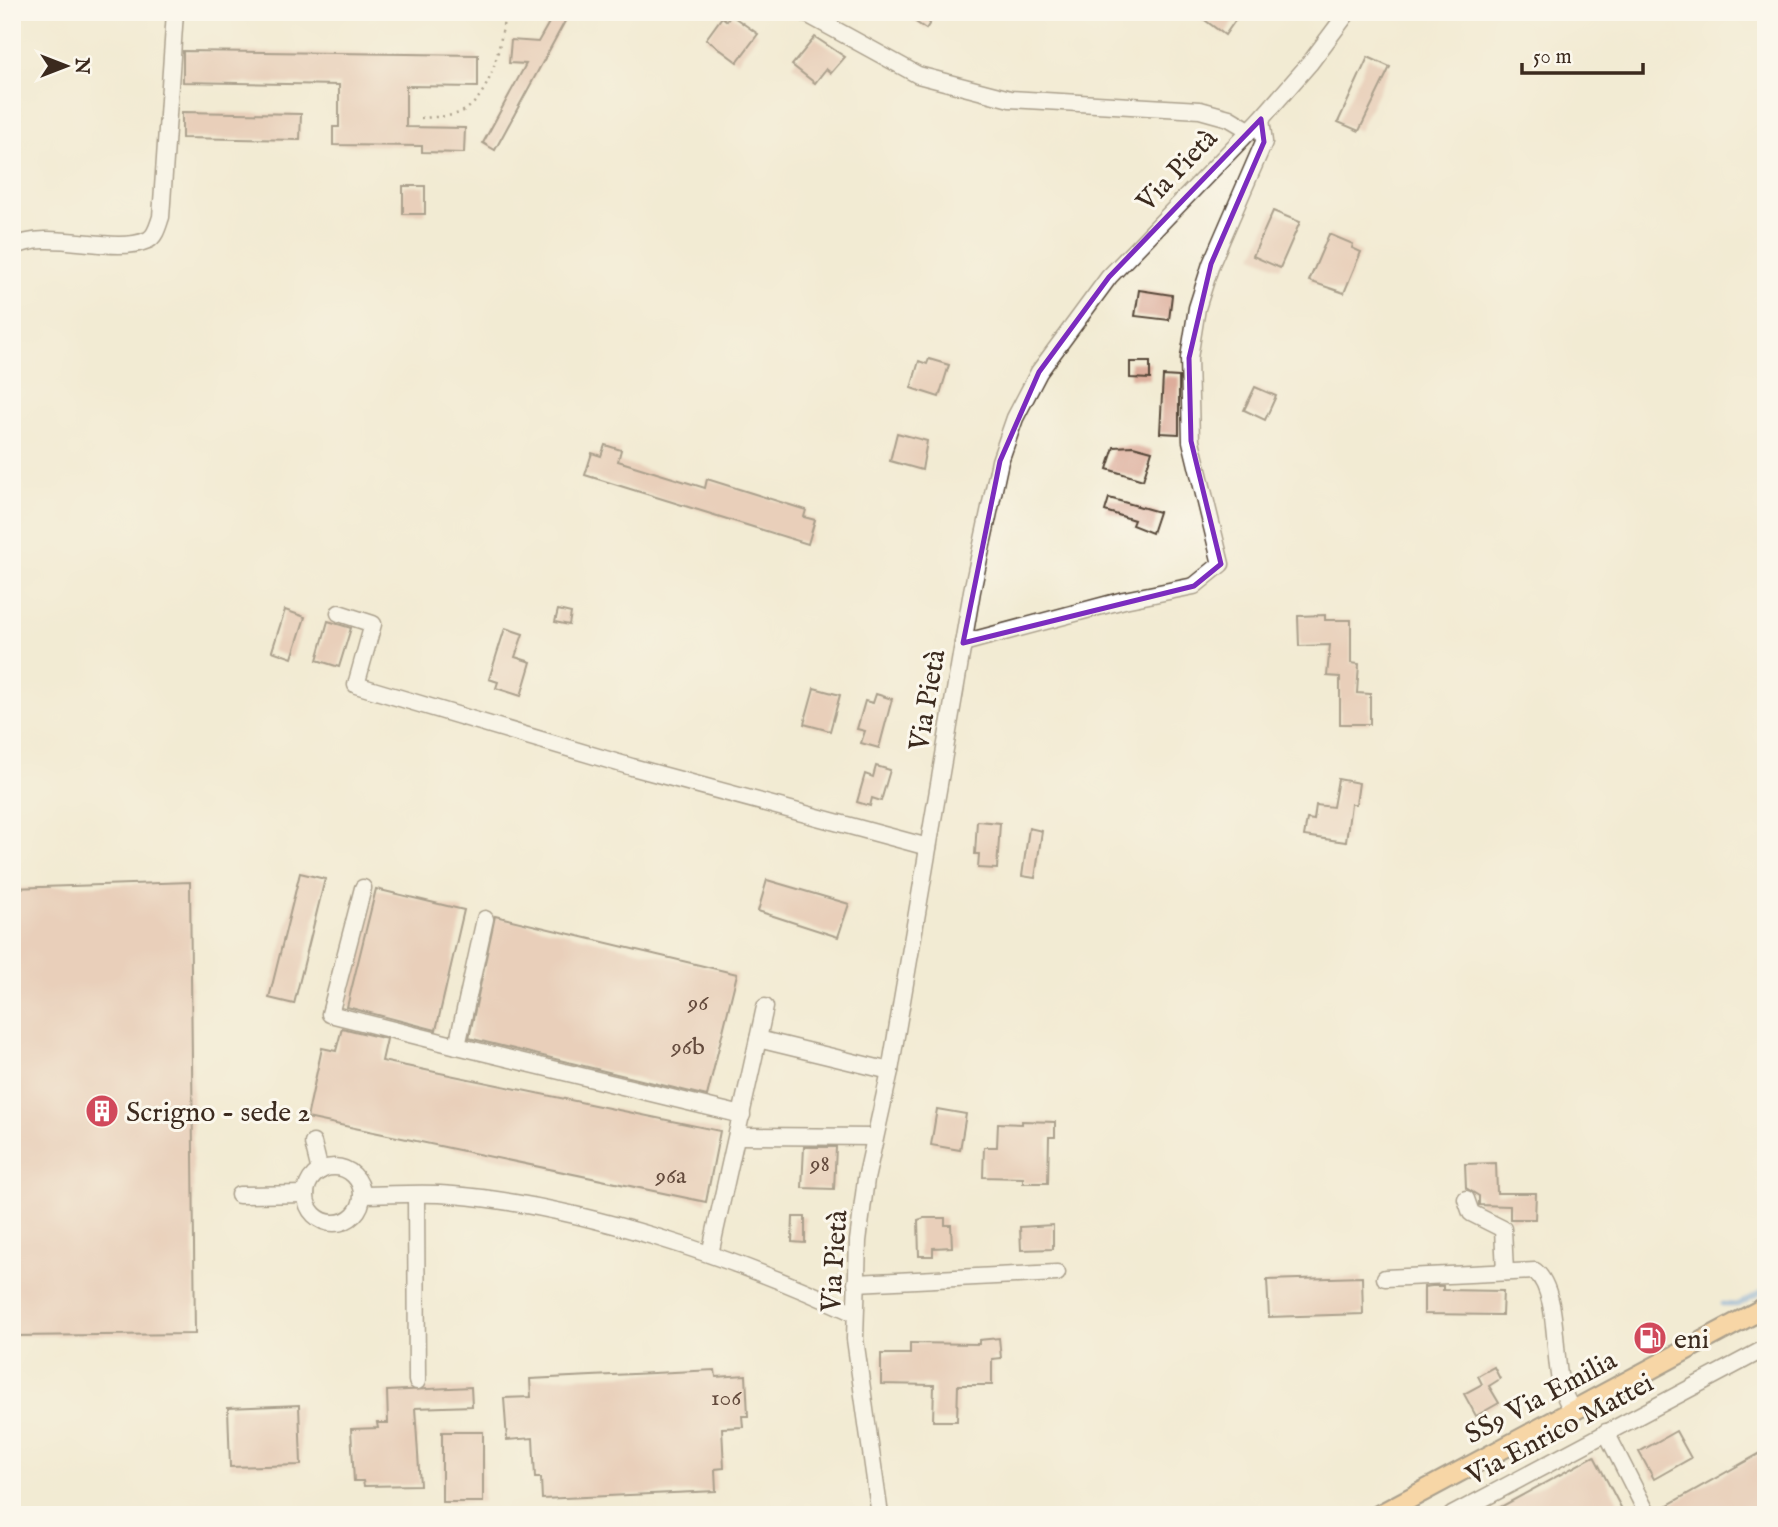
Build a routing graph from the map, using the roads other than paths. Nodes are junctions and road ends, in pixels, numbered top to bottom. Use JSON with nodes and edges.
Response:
{"nodes":[{"id":1,"x":175,"y":12,"type":"edge"},
{"id":2,"x":803,"y":12,"type":"edge"},
{"id":3,"x":1348,"y":12,"type":"edge"},
{"id":4,"x":1255,"y":124,"type":"junction"},
{"id":5,"x":12,"y":248,"type":"edge"},
{"id":6,"x":339,"y":613,"type":"dead end"},
{"id":7,"x":963,"y":643,"type":"junction"},
{"id":8,"x":928,"y":847,"type":"junction"},
{"id":9,"x":363,"y":888,"type":"dead end"},
{"id":10,"x":485,"y":919,"type":"dead end"},
{"id":11,"x":765,"y":1007,"type":"dead end"},
{"id":12,"x":758,"y":1039,"type":"junction"},
{"id":13,"x":457,"y":1046,"type":"junction"},
{"id":14,"x":890,"y":1071,"type":"junction"},
{"id":15,"x":743,"y":1115,"type":"junction"},
{"id":16,"x":738,"y":1136,"type":"junction"},
{"id":17,"x":875,"y":1137,"type":"junction"},
{"id":18,"x":313,"y":1143,"type":"dead end"},
{"id":19,"x":320,"y":1171,"type":"junction"},
{"id":20,"x":306,"y":1194,"type":"junction"},
{"id":21,"x":239,"y":1195,"type":"dead end"},
{"id":22,"x":363,"y":1195,"type":"junction"},
{"id":23,"x":415,"y":1195,"type":"junction"},
{"id":24,"x":1466,"y":1199,"type":"dead end"},
{"id":25,"x":710,"y":1254,"type":"junction"},
{"id":26,"x":1505,"y":1272,"type":"junction"},
{"id":27,"x":1057,"y":1273,"type":"dead end"},
{"id":28,"x":1385,"y":1278,"type":"dead end"},
{"id":29,"x":856,"y":1283,"type":"junction"},
{"id":30,"x":1766,"y":1307,"type":"edge"},
{"id":31,"x":854,"y":1312,"type":"junction"},
{"id":32,"x":1766,"y":1348,"type":"edge"},
{"id":33,"x":417,"y":1381,"type":"dead end"},
{"id":34,"x":1572,"y":1410,"type":"junction"},
{"id":35,"x":1606,"y":1432,"type":"junction"},
{"id":36,"x":880,"y":1515,"type":"edge"},
{"id":37,"x":1379,"y":1515,"type":"edge"},
{"id":38,"x":1452,"y":1515,"type":"edge"},
{"id":39,"x":1648,"y":1515,"type":"edge"}],
"edges":[{"from":1,"to":5,"type":"street"},
{"from":2,"to":4,"type":"street"},
{"from":3,"to":4,"type":"street","name":"Via Pietà"},
{"from":4,"to":7,"type":"street","name":"Via Pietà"},
{"from":4,"to":7,"type":"street"},
{"from":6,"to":8,"type":"street"},
{"from":7,"to":8,"type":"street","name":"Via Pietà"},
{"from":8,"to":14,"type":"street","name":"Via Pietà"},
{"from":9,"to":13,"type":"street"},
{"from":10,"to":13,"type":"street"},
{"from":11,"to":12,"type":"street"},
{"from":12,"to":14,"type":"street"},
{"from":12,"to":15,"type":"street"},
{"from":13,"to":15,"type":"street"},
{"from":14,"to":17,"type":"street","name":"Via Pietà"},
{"from":15,"to":16,"type":"street"},
{"from":16,"to":17,"type":"street"},
{"from":16,"to":25,"type":"street"},
{"from":17,"to":29,"type":"street","name":"Via Pietà"},
{"from":18,"to":19,"type":"street"},
{"from":19,"to":20,"type":"street"},
{"from":19,"to":22,"type":"street"},
{"from":20,"to":21,"type":"street"},
{"from":20,"to":22,"type":"street"},
{"from":22,"to":23,"type":"street"},
{"from":23,"to":25,"type":"street"},
{"from":23,"to":33,"type":"street"},
{"from":24,"to":26,"type":"street"},
{"from":25,"to":31,"type":"street"},
{"from":26,"to":28,"type":"street"},
{"from":26,"to":34,"type":"street"},
{"from":27,"to":29,"type":"street"},
{"from":29,"to":31,"type":"street","name":"Via Pietà"},
{"from":30,"to":34,"type":"main road","name":"SS9 Via Emilia"},
{"from":31,"to":36,"type":"street","name":"Via Pietà"},
{"from":32,"to":35,"type":"street","name":"Via Enrico Mattei"},
{"from":34,"to":37,"type":"main road","name":"SS9 Via Emilia"},
{"from":35,"to":38,"type":"street","name":"Via Enrico Mattei"},
{"from":35,"to":39,"type":"street"}]}
